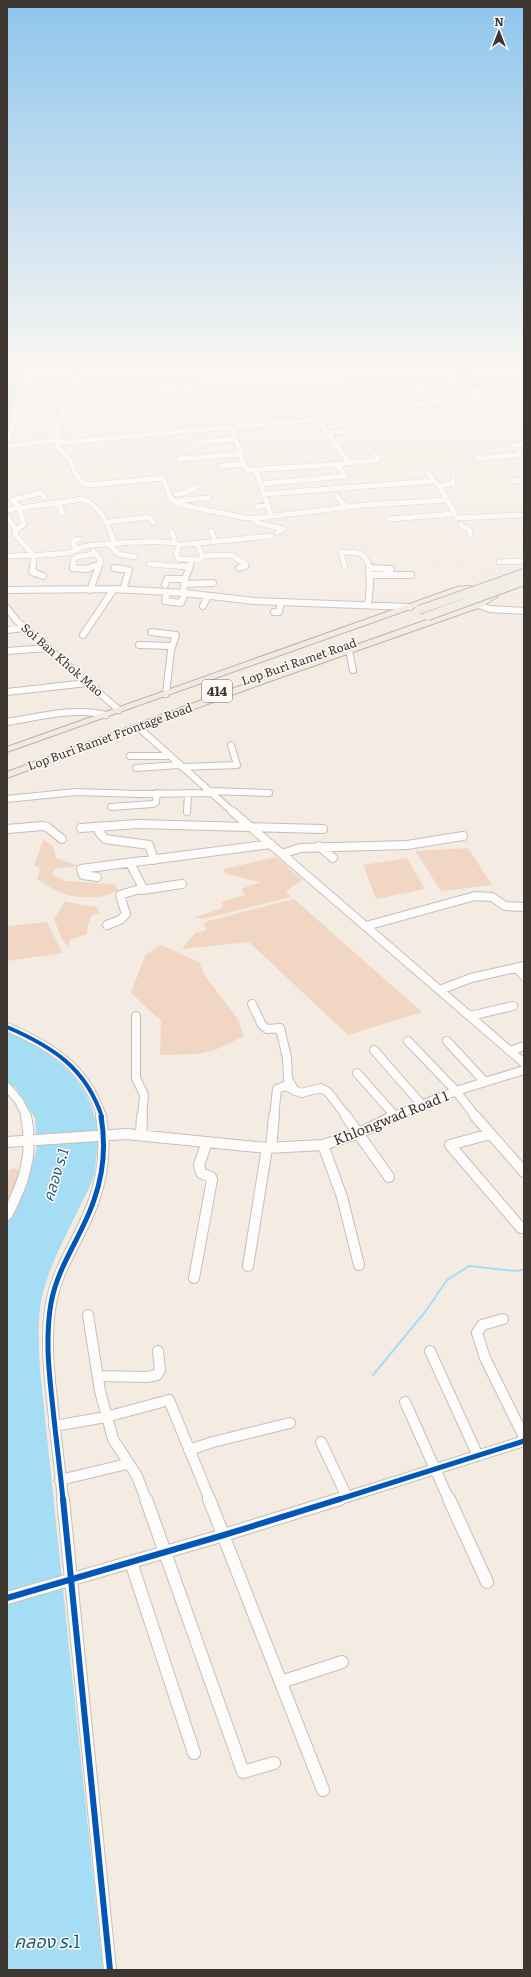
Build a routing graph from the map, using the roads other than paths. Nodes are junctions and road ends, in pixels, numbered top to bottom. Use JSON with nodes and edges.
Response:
{"nodes":[{"id":1,"x":72,"y":464,"type":"edge"},
{"id":2,"x":241,"y":464,"type":"edge"},
{"id":3,"x":244,"y":464,"type":"edge"},
{"id":4,"x":333,"y":464,"type":"edge"},
{"id":5,"x":337,"y":464,"type":"edge"},
{"id":6,"x":221,"y":466,"type":"dead end"},
{"id":7,"x":256,"y":470,"type":"junction"},
{"id":8,"x":427,"y":472,"type":"dead end"},
{"id":9,"x":453,"y":479,"type":"dead end"},
{"id":10,"x":434,"y":480,"type":"junction"},
{"id":11,"x":524,"y":480,"type":"edge"},
{"id":12,"x":514,"y":481,"type":"dead end"},
{"id":13,"x":261,"y":484,"type":"junction"},
{"id":14,"x":439,"y":486,"type":"junction"},
{"id":15,"x":196,"y":487,"type":"dead end"},
{"id":16,"x":169,"y":494,"type":"junction"},
{"id":17,"x":264,"y":494,"type":"junction"},
{"id":18,"x":336,"y":495,"type":"dead end"},
{"id":19,"x":45,"y":496,"type":"dead end"},
{"id":20,"x":394,"y":497,"type":"dead end"},
{"id":21,"x":209,"y":498,"type":"dead end"},
{"id":22,"x":448,"y":500,"type":"junction"},
{"id":23,"x":325,"y":502,"type":"dead end"},
{"id":24,"x":176,"y":503,"type":"junction"},
{"id":25,"x":57,"y":504,"type":"junction"},
{"id":26,"x":387,"y":504,"type":"junction"},
{"id":27,"x":268,"y":505,"type":"junction"},
{"id":28,"x":257,"y":507,"type":"dead end"},
{"id":29,"x":346,"y":507,"type":"junction"},
{"id":30,"x":19,"y":509,"type":"junction"},
{"id":31,"x":331,"y":509,"type":"junction"},
{"id":32,"x":7,"y":510,"type":"edge"},
{"id":33,"x":62,"y":512,"type":"dead end"},
{"id":34,"x":454,"y":514,"type":"junction"},
{"id":35,"x":524,"y":515,"type":"edge"},
{"id":36,"x":271,"y":516,"type":"junction"},
{"id":37,"x":7,"y":517,"type":"edge"},
{"id":38,"x":460,"y":518,"type":"junction"},
{"id":39,"x":252,"y":519,"type":"junction"},
{"id":40,"x":389,"y":519,"type":"dead end"},
{"id":41,"x":108,"y":522,"type":"junction"},
{"id":42,"x":154,"y":523,"type":"dead end"},
{"id":43,"x":7,"y":528,"type":"edge"},
{"id":44,"x":17,"y":528,"type":"junction"},
{"id":45,"x":211,"y":531,"type":"dead end"},
{"id":46,"x":172,"y":532,"type":"dead end"},
{"id":47,"x":277,"y":533,"type":"dead end"},
{"id":48,"x":470,"y":535,"type":"dead end"},
{"id":49,"x":271,"y":536,"type":"dead end"},
{"id":50,"x":79,"y":539,"type":"dead end"},
{"id":51,"x":215,"y":540,"type":"junction"},
{"id":52,"x":177,"y":543,"type":"junction"},
{"id":53,"x":196,"y":543,"type":"junction"},
{"id":54,"x":112,"y":545,"type":"junction"},
{"id":55,"x":90,"y":546,"type":"junction"},
{"id":56,"x":76,"y":550,"type":"junction"},
{"id":57,"x":94,"y":554,"type":"junction"},
{"id":58,"x":34,"y":555,"type":"junction"},
{"id":59,"x":203,"y":556,"type":"junction"},
{"id":60,"x":135,"y":557,"type":"dead end"},
{"id":61,"x":9,"y":558,"type":"edge"},
{"id":62,"x":192,"y":561,"type":"junction"},
{"id":63,"x":524,"y":561,"type":"edge"},
{"id":64,"x":499,"y":562,"type":"dead end"},
{"id":65,"x":100,"y":564,"type":"junction"},
{"id":66,"x":149,"y":564,"type":"dead end"},
{"id":67,"x":189,"y":567,"type":"junction"},
{"id":68,"x":345,"y":567,"type":"dead end"},
{"id":69,"x":114,"y":568,"type":"dead end"},
{"id":70,"x":239,"y":568,"type":"dead end"},
{"id":71,"x":369,"y":568,"type":"junction"},
{"id":72,"x":391,"y":569,"type":"dead end"},
{"id":73,"x":524,"y":573,"type":"edge"},
{"id":74,"x":370,"y":575,"type":"junction"},
{"id":75,"x":411,"y":575,"type":"dead end"},
{"id":76,"x":43,"y":576,"type":"dead end"},
{"id":77,"x":185,"y":581,"type":"junction"},
{"id":78,"x":524,"y":581,"type":"edge"},
{"id":79,"x":213,"y":583,"type":"dead end"},
{"id":80,"x":165,"y":585,"type":"dead end"},
{"id":81,"x":7,"y":590,"type":"edge"},
{"id":82,"x":90,"y":590,"type":"junction"},
{"id":83,"x":114,"y":590,"type":"junction"},
{"id":84,"x":123,"y":590,"type":"junction"},
{"id":85,"x":167,"y":592,"type":"junction"},
{"id":86,"x":184,"y":593,"type":"junction"},
{"id":87,"x":208,"y":596,"type":"junction"},
{"id":88,"x":281,"y":602,"type":"junction"},
{"id":89,"x":478,"y":604,"type":"junction"},
{"id":90,"x":368,"y":605,"type":"junction"},
{"id":91,"x":203,"y":606,"type":"dead end"},
{"id":92,"x":410,"y":607,"type":"junction"},
{"id":93,"x":7,"y":608,"type":"edge"},
{"id":94,"x":524,"y":611,"type":"edge"},
{"id":95,"x":274,"y":612,"type":"dead end"},
{"id":96,"x":25,"y":628,"type":"junction"},
{"id":97,"x":7,"y":630,"type":"edge"},
{"id":98,"x":151,"y":632,"type":"dead end"},
{"id":99,"x":84,"y":635,"type":"dead end"},
{"id":100,"x":139,"y":645,"type":"dead end"},
{"id":101,"x":172,"y":646,"type":"junction"},
{"id":102,"x":48,"y":648,"type":"junction"},
{"id":103,"x":7,"y":651,"type":"edge"},
{"id":104,"x":349,"y":651,"type":"junction"},
{"id":105,"x":293,"y":655,"type":"junction"},
{"id":106,"x":306,"y":660,"type":"junction"},
{"id":107,"x":352,"y":670,"type":"dead end"},
{"id":108,"x":228,"y":673,"type":"junction"},
{"id":109,"x":259,"y":682,"type":"junction"},
{"id":110,"x":87,"y":683,"type":"junction"},
{"id":111,"x":7,"y":692,"type":"edge"},
{"id":112,"x":166,"y":694,"type":"junction"},
{"id":113,"x":119,"y":710,"type":"junction"},
{"id":114,"x":106,"y":715,"type":"junction"},
{"id":115,"x":7,"y":722,"type":"edge"},
{"id":116,"x":138,"y":727,"type":"junction"},
{"id":117,"x":48,"y":737,"type":"junction"},
{"id":118,"x":231,"y":744,"type":"dead end"},
{"id":119,"x":76,"y":749,"type":"junction"},
{"id":120,"x":7,"y":750,"type":"edge"},
{"id":121,"x":7,"y":755,"type":"edge"},
{"id":122,"x":130,"y":756,"type":"dead end"},
{"id":123,"x":170,"y":756,"type":"junction"},
{"id":124,"x":181,"y":766,"type":"junction"},
{"id":125,"x":7,"y":768,"type":"edge"},
{"id":126,"x":136,"y":768,"type":"dead end"},
{"id":127,"x":7,"y":775,"type":"edge"},
{"id":128,"x":212,"y":792,"type":"junction"},
{"id":129,"x":157,"y":793,"type":"junction"},
{"id":130,"x":188,"y":793,"type":"junction"},
{"id":131,"x":269,"y":793,"type":"dead end"},
{"id":132,"x":7,"y":799,"type":"edge"},
{"id":133,"x":112,"y":807,"type":"dead end"},
{"id":134,"x":187,"y":812,"type":"dead end"},
{"id":135,"x":103,"y":827,"type":"junction"},
{"id":136,"x":250,"y":827,"type":"junction"},
{"id":137,"x":81,"y":828,"type":"dead end"},
{"id":138,"x":323,"y":828,"type":"dead end"},
{"id":139,"x":7,"y":829,"type":"edge"},
{"id":140,"x":464,"y":836,"type":"dead end"},
{"id":141,"x":62,"y":840,"type":"dead end"},
{"id":142,"x":270,"y":844,"type":"junction"},
{"id":143,"x":319,"y":846,"type":"junction"},
{"id":144,"x":282,"y":854,"type":"junction"},
{"id":145,"x":334,"y":858,"type":"dead end"},
{"id":146,"x":80,"y":860,"type":"dead end"},
{"id":147,"x":154,"y":860,"type":"junction"},
{"id":148,"x":130,"y":863,"type":"junction"},
{"id":149,"x":91,"y":867,"type":"junction"},
{"id":150,"x":97,"y":877,"type":"dead end"},
{"id":151,"x":182,"y":884,"type":"dead end"},
{"id":152,"x":142,"y":890,"type":"junction"},
{"id":153,"x":524,"y":908,"type":"edge"},
{"id":154,"x":107,"y":925,"type":"dead end"},
{"id":155,"x":366,"y":926,"type":"junction"},
{"id":156,"x":520,"y":967,"type":"edge"},
{"id":157,"x":524,"y":976,"type":"edge"},
{"id":158,"x":440,"y":990,"type":"junction"},
{"id":159,"x":252,"y":1004,"type":"dead end"},
{"id":160,"x":513,"y":1006,"type":"dead end"},
{"id":161,"x":136,"y":1016,"type":"dead end"},
{"id":162,"x":470,"y":1016,"type":"junction"},
{"id":163,"x":7,"y":1027,"type":"edge"},
{"id":164,"x":408,"y":1041,"type":"dead end"},
{"id":165,"x":447,"y":1041,"type":"dead end"},
{"id":166,"x":524,"y":1046,"type":"edge"},
{"id":167,"x":374,"y":1050,"type":"dead end"},
{"id":168,"x":510,"y":1051,"type":"junction"},
{"id":169,"x":524,"y":1063,"type":"edge"},
{"id":170,"x":524,"y":1070,"type":"edge"},
{"id":171,"x":357,"y":1073,"type":"dead end"},
{"id":172,"x":485,"y":1082,"type":"junction"},
{"id":173,"x":7,"y":1087,"type":"edge"},
{"id":174,"x":296,"y":1091,"type":"junction"},
{"id":175,"x":456,"y":1091,"type":"junction"},
{"id":176,"x":422,"y":1105,"type":"junction"},
{"id":177,"x":395,"y":1116,"type":"junction"},
{"id":178,"x":359,"y":1133,"type":"junction"},
{"id":179,"x":490,"y":1134,"type":"junction"},
{"id":180,"x":102,"y":1135,"type":"junction"},
{"id":181,"x":141,"y":1135,"type":"junction"},
{"id":182,"x":31,"y":1140,"type":"junction"},
{"id":183,"x":7,"y":1142,"type":"edge"},
{"id":184,"x":207,"y":1142,"type":"junction"},
{"id":185,"x":323,"y":1145,"type":"junction"},
{"id":186,"x":269,"y":1148,"type":"junction"},
{"id":187,"x":524,"y":1172,"type":"edge"},
{"id":188,"x":389,"y":1178,"type":"dead end"},
{"id":189,"x":7,"y":1214,"type":"edge"},
{"id":190,"x":524,"y":1227,"type":"edge"},
{"id":191,"x":359,"y":1265,"type":"dead end"},
{"id":192,"x":248,"y":1266,"type":"dead end"},
{"id":193,"x":194,"y":1278,"type":"dead end"},
{"id":194,"x":88,"y":1315,"type":"dead end"},
{"id":195,"x":503,"y":1319,"type":"dead end"},
{"id":196,"x":158,"y":1351,"type":"dead end"},
{"id":197,"x":430,"y":1351,"type":"dead end"},
{"id":198,"x":99,"y":1376,"type":"junction"},
{"id":199,"x":405,"y":1402,"type":"dead end"},
{"id":200,"x":106,"y":1417,"type":"junction"},
{"id":201,"x":290,"y":1423,"type":"dead end"},
{"id":202,"x":54,"y":1426,"type":"junction"},
{"id":203,"x":524,"y":1437,"type":"edge"},
{"id":204,"x":524,"y":1441,"type":"edge"},
{"id":205,"x":321,"y":1442,"type":"dead end"},
{"id":206,"x":189,"y":1450,"type":"junction"},
{"id":207,"x":478,"y":1456,"type":"junction"},
{"id":208,"x":128,"y":1464,"type":"junction"},
{"id":209,"x":437,"y":1468,"type":"junction"},
{"id":210,"x":60,"y":1480,"type":"junction"},
{"id":211,"x":347,"y":1497,"type":"junction"},
{"id":212,"x":224,"y":1535,"type":"junction"},
{"id":213,"x":166,"y":1552,"type":"junction"},
{"id":214,"x":130,"y":1562,"type":"junction"},
{"id":215,"x":72,"y":1580,"type":"junction"},
{"id":216,"x":487,"y":1582,"type":"dead end"},
{"id":217,"x":7,"y":1598,"type":"edge"},
{"id":218,"x":342,"y":1662,"type":"dead end"},
{"id":219,"x":281,"y":1682,"type":"junction"},
{"id":220,"x":194,"y":1753,"type":"dead end"},
{"id":221,"x":274,"y":1763,"type":"dead end"},
{"id":222,"x":323,"y":1790,"type":"dead end"},
{"id":223,"x":110,"y":1970,"type":"edge"}],
"edges":[{"from":1,"to":16,"type":"street"},
{"from":2,"to":6,"type":"street"},
{"from":3,"to":7,"type":"street"},
{"from":4,"to":7,"type":"street"},
{"from":5,"to":13,"type":"street"},
{"from":7,"to":13,"type":"street"},
{"from":8,"to":10,"type":"street"},
{"from":9,"to":14,"type":"street"},
{"from":10,"to":14,"type":"street"},
{"from":10,"to":17,"type":"street"},
{"from":11,"to":12,"type":"street"},
{"from":13,"to":17,"type":"street"},
{"from":14,"to":22,"type":"street"},
{"from":15,"to":16,"type":"street"},
{"from":16,"to":24,"type":"street"},
{"from":17,"to":27,"type":"street"},
{"from":18,"to":29,"type":"street"},
{"from":19,"to":30,"type":"street"},
{"from":20,"to":26,"type":"street"},
{"from":21,"to":24,"type":"street"},
{"from":22,"to":26,"type":"street"},
{"from":22,"to":34,"type":"street"},
{"from":23,"to":31,"type":"street"},
{"from":24,"to":39,"type":"street"},
{"from":25,"to":30,"type":"street"},
{"from":25,"to":33,"type":"street"},
{"from":25,"to":41,"type":"street"},
{"from":26,"to":29,"type":"street"},
{"from":27,"to":28,"type":"street"},
{"from":27,"to":36,"type":"street"},
{"from":29,"to":31,"type":"street"},
{"from":30,"to":32,"type":"street"},
{"from":30,"to":44,"type":"street"},
{"from":31,"to":36,"type":"street"},
{"from":34,"to":38,"type":"street"},
{"from":34,"to":40,"type":"street"},
{"from":35,"to":38,"type":"street"},
{"from":36,"to":39,"type":"street"},
{"from":37,"to":44,"type":"street"},
{"from":38,"to":48,"type":"street"},
{"from":39,"to":47,"type":"street"},
{"from":41,"to":42,"type":"street"},
{"from":41,"to":54,"type":"street"},
{"from":43,"to":44,"type":"street"},
{"from":44,"to":58,"type":"street"},
{"from":45,"to":51,"type":"street"},
{"from":46,"to":52,"type":"street"},
{"from":49,"to":51,"type":"street"},
{"from":50,"to":56,"type":"street"},
{"from":51,"to":53,"type":"street"},
{"from":52,"to":53,"type":"street"},
{"from":52,"to":54,"type":"street"},
{"from":52,"to":62,"type":"street"},
{"from":53,"to":59,"type":"street"},
{"from":54,"to":55,"type":"street"},
{"from":54,"to":60,"type":"street"},
{"from":55,"to":56,"type":"street"},
{"from":55,"to":57,"type":"street"},
{"from":56,"to":58,"type":"street"},
{"from":57,"to":65,"type":"street"},
{"from":57,"to":65,"type":"street"},
{"from":58,"to":61,"type":"street"},
{"from":58,"to":76,"type":"street"},
{"from":59,"to":62,"type":"street"},
{"from":59,"to":70,"type":"street"},
{"from":62,"to":67,"type":"street"},
{"from":63,"to":64,"type":"street"},
{"from":65,"to":82,"type":"street"},
{"from":66,"to":67,"type":"street"},
{"from":67,"to":77,"type":"street"},
{"from":68,"to":71,"type":"street"},
{"from":69,"to":84,"type":"street"},
{"from":71,"to":72,"type":"street"},
{"from":71,"to":74,"type":"street"},
{"from":73,"to":105,"type":"main road","name":"Lop Buri Ramet Road","number":"414","bridge":true},
{"from":74,"to":75,"type":"street"},
{"from":74,"to":90,"type":"street"},
{"from":77,"to":79,"type":"street"},
{"from":77,"to":80,"type":"street"},
{"from":77,"to":86,"type":"street"},
{"from":78,"to":106,"type":"main road","name":"Lop Buri Ramet Road","number":"414","bridge":true},
{"from":81,"to":82,"type":"street"},
{"from":82,"to":83,"type":"street"},
{"from":83,"to":84,"type":"street"},
{"from":83,"to":99,"type":"street"},
{"from":84,"to":85,"type":"street"},
{"from":85,"to":86,"type":"street"},
{"from":85,"to":86,"type":"street"},
{"from":86,"to":87,"type":"street"},
{"from":87,"to":88,"type":"street"},
{"from":87,"to":91,"type":"street"},
{"from":88,"to":90,"type":"street"},
{"from":88,"to":95,"type":"street"},
{"from":89,"to":92,"type":"main road","name":"Lop Buri Ramet Frontage Road","number":"414"},
{"from":89,"to":94,"type":"street"},
{"from":89,"to":104,"type":"main road","name":"Lop Buri Ramet Frontage Road","number":"414"},
{"from":90,"to":92,"type":"street"},
{"from":92,"to":108,"type":"main road","name":"Lop Buri Ramet Frontage Road","number":"414"},
{"from":93,"to":96,"type":"street","name":"Soi Ban Khok Mao"},
{"from":96,"to":97,"type":"street"},
{"from":96,"to":102,"type":"street","name":"Soi Ban Khok Mao"},
{"from":98,"to":101,"type":"street"},
{"from":100,"to":101,"type":"street"},
{"from":101,"to":112,"type":"street"},
{"from":102,"to":103,"type":"street"},
{"from":102,"to":110,"type":"street","name":"Soi Ban Khok Mao"},
{"from":104,"to":107,"type":"street"},
{"from":104,"to":109,"type":"main road","name":"Lop Buri Ramet Frontage Road","number":"414"},
{"from":105,"to":108,"type":"main road"},
{"from":105,"to":121,"type":"main road","name":"Lop Buri Ramet Road","number":"414"},
{"from":106,"to":109,"type":"main road"},
{"from":106,"to":125,"type":"main road","name":"Lop Buri Ramet Road","number":"414"},
{"from":108,"to":112,"type":"main road","name":"Lop Buri Ramet Frontage Road","number":"414"},
{"from":109,"to":116,"type":"main road","name":"Lop Buri Ramet Frontage Road","number":"414"},
{"from":110,"to":111,"type":"street"},
{"from":110,"to":113,"type":"street","name":"Soi Ban Khok Mao"},
{"from":112,"to":113,"type":"main road","name":"Lop Buri Ramet Frontage Road","number":"414"},
{"from":113,"to":114,"type":"main road","name":"Lop Buri Ramet Frontage Road","number":"414"},
{"from":114,"to":115,"type":"street"},
{"from":114,"to":117,"type":"main road","name":"Lop Buri Ramet Frontage Road","number":"414"},
{"from":116,"to":119,"type":"main road","name":"Lop Buri Ramet Frontage Road","number":"414"},
{"from":116,"to":123,"type":"street"},
{"from":117,"to":120,"type":"main road","name":"Lop Buri Ramet Frontage Road","number":"414"},
{"from":117,"to":121,"type":"main road"},
{"from":118,"to":124,"type":"street"},
{"from":119,"to":125,"type":"main road"},
{"from":119,"to":127,"type":"main road","name":"Lop Buri Ramet Frontage Road","number":"414"},
{"from":122,"to":123,"type":"street"},
{"from":123,"to":124,"type":"street"},
{"from":124,"to":126,"type":"street"},
{"from":124,"to":128,"type":"street"},
{"from":128,"to":130,"type":"street"},
{"from":128,"to":131,"type":"street"},
{"from":128,"to":136,"type":"street"},
{"from":129,"to":130,"type":"street"},
{"from":129,"to":132,"type":"street"},
{"from":129,"to":133,"type":"street"},
{"from":130,"to":134,"type":"street"},
{"from":135,"to":136,"type":"street"},
{"from":135,"to":137,"type":"street"},
{"from":135,"to":147,"type":"street"},
{"from":136,"to":138,"type":"street"},
{"from":136,"to":142,"type":"street"},
{"from":139,"to":141,"type":"street"},
{"from":140,"to":143,"type":"street"},
{"from":142,"to":144,"type":"street"},
{"from":142,"to":147,"type":"street"},
{"from":143,"to":144,"type":"street"},
{"from":143,"to":145,"type":"street"},
{"from":144,"to":155,"type":"street"},
{"from":146,"to":149,"type":"street"},
{"from":147,"to":148,"type":"street"},
{"from":148,"to":149,"type":"street"},
{"from":148,"to":152,"type":"street"},
{"from":149,"to":150,"type":"street"},
{"from":151,"to":152,"type":"street"},
{"from":152,"to":154,"type":"street"},
{"from":153,"to":155,"type":"street"},
{"from":155,"to":158,"type":"street"},
{"from":156,"to":157,"type":"street"},
{"from":156,"to":158,"type":"street"},
{"from":158,"to":162,"type":"street"},
{"from":159,"to":174,"type":"street"},
{"from":160,"to":162,"type":"street"},
{"from":161,"to":181,"type":"street"},
{"from":162,"to":168,"type":"street"},
{"from":163,"to":180,"type":"street"},
{"from":164,"to":175,"type":"street"},
{"from":165,"to":172,"type":"street"},
{"from":166,"to":168,"type":"street"},
{"from":167,"to":176,"type":"street"},
{"from":168,"to":169,"type":"street"},
{"from":170,"to":172,"type":"street","name":"Khlongwad Road 1"},
{"from":171,"to":177,"type":"street"},
{"from":172,"to":175,"type":"street","name":"Khlongwad Road 1"},
{"from":173,"to":182,"type":"street"},
{"from":174,"to":178,"type":"street"},
{"from":174,"to":186,"type":"street"},
{"from":175,"to":176,"type":"street","name":"Khlongwad Road 1"},
{"from":175,"to":179,"type":"street"},
{"from":176,"to":177,"type":"street","name":"Khlongwad Road 1"},
{"from":177,"to":178,"type":"street","name":"Khlongwad Road 1"},
{"from":178,"to":185,"type":"street","name":"Khlongwad Road 1"},
{"from":178,"to":188,"type":"street"},
{"from":179,"to":187,"type":"street"},
{"from":179,"to":190,"type":"street"},
{"from":180,"to":181,"type":"street","name":"Khlongwad Road 1"},
{"from":180,"to":182,"type":"street","name":"Khlongwad Road 1"},
{"from":180,"to":202,"type":"street"},
{"from":181,"to":184,"type":"street","name":"Khlongwad Road 1"},
{"from":182,"to":183,"type":"street","name":"Khlongwad Road 1"},
{"from":182,"to":189,"type":"street"},
{"from":184,"to":186,"type":"street","name":"Khlongwad Road 1"},
{"from":184,"to":193,"type":"street"},
{"from":185,"to":186,"type":"street","name":"Khlongwad Road 1"},
{"from":185,"to":191,"type":"street"},
{"from":186,"to":192,"type":"street"},
{"from":194,"to":198,"type":"street"},
{"from":195,"to":203,"type":"street"},
{"from":196,"to":198,"type":"street"},
{"from":197,"to":207,"type":"street"},
{"from":198,"to":200,"type":"street"},
{"from":199,"to":209,"type":"street"},
{"from":200,"to":202,"type":"street"},
{"from":200,"to":206,"type":"street"},
{"from":200,"to":208,"type":"street"},
{"from":201,"to":206,"type":"street"},
{"from":202,"to":210,"type":"street"},
{"from":204,"to":207,"type":"street"},
{"from":205,"to":211,"type":"street"},
{"from":206,"to":212,"type":"street"},
{"from":207,"to":209,"type":"street"},
{"from":208,"to":210,"type":"street"},
{"from":208,"to":213,"type":"street"},
{"from":209,"to":211,"type":"street"},
{"from":209,"to":216,"type":"street"},
{"from":210,"to":215,"type":"street"},
{"from":211,"to":212,"type":"street"},
{"from":212,"to":213,"type":"street"},
{"from":212,"to":219,"type":"street"},
{"from":213,"to":214,"type":"street"},
{"from":213,"to":221,"type":"street"},
{"from":214,"to":215,"type":"street"},
{"from":214,"to":220,"type":"street"},
{"from":215,"to":217,"type":"street"},
{"from":215,"to":223,"type":"street"},
{"from":218,"to":219,"type":"street"},
{"from":219,"to":222,"type":"street"}]}
